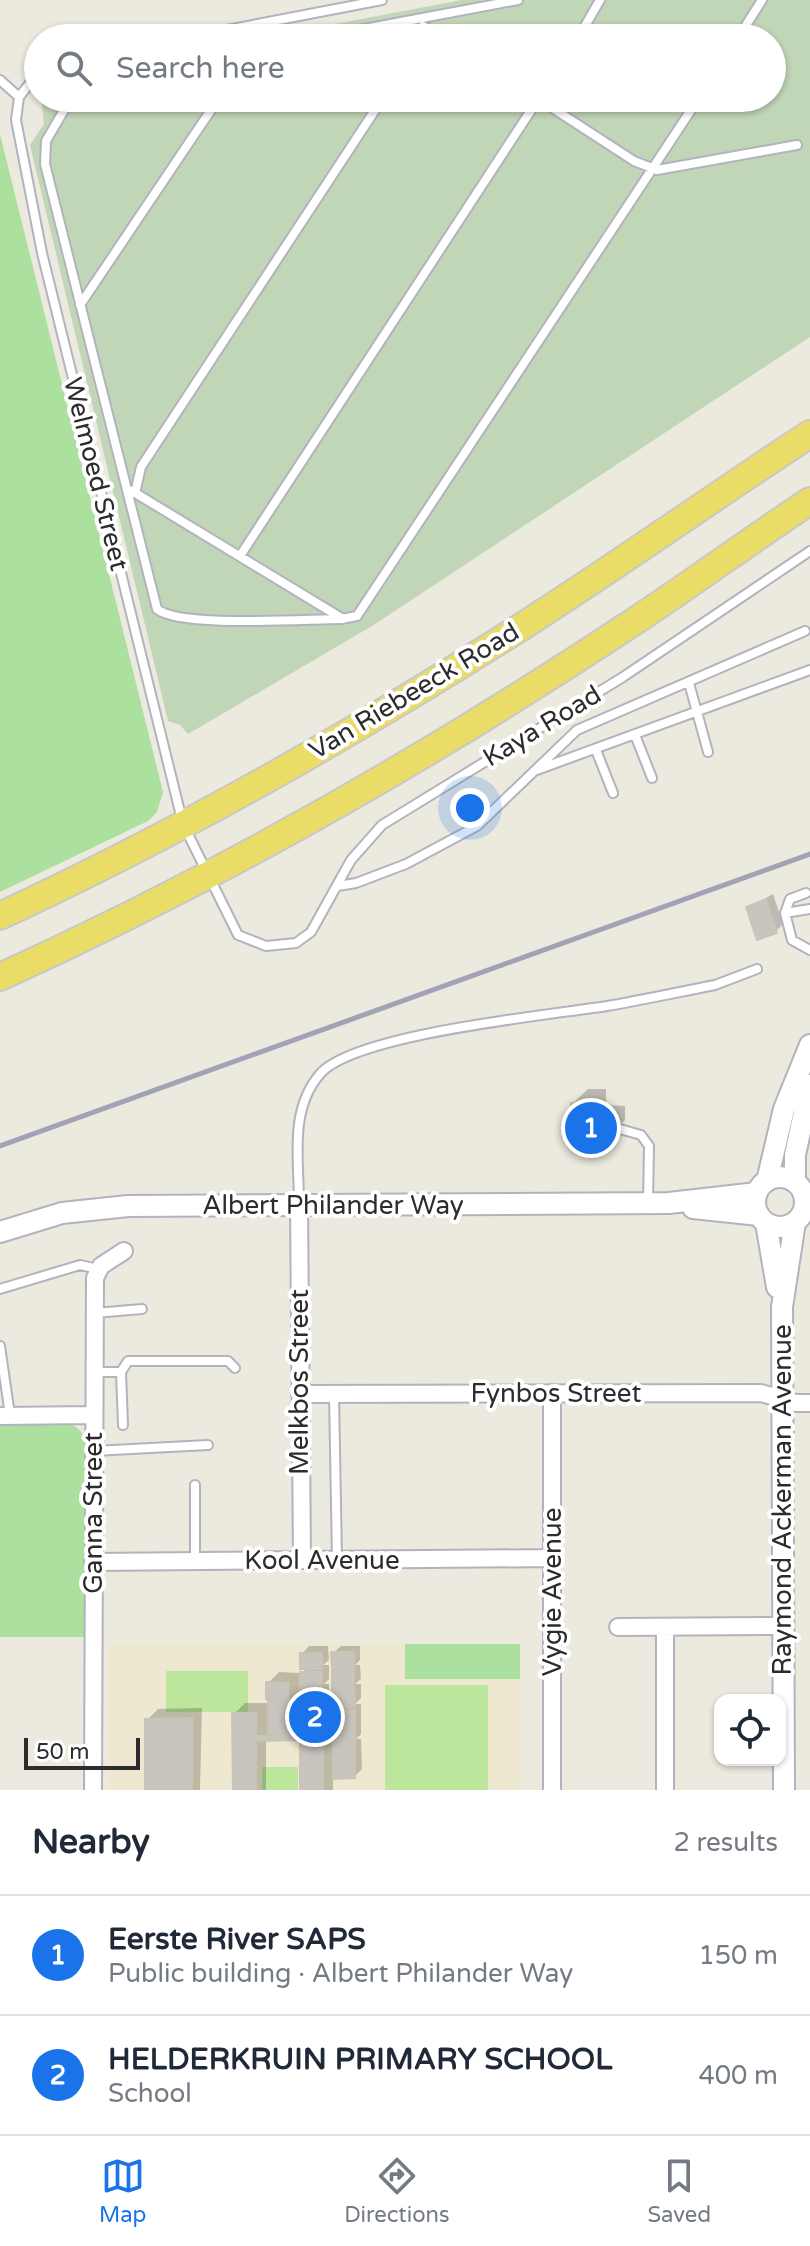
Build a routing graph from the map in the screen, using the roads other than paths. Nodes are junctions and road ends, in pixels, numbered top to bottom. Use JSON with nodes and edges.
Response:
{"nodes":[{"id":1,"x":382,"y":0,"type":"edge"},
{"id":2,"x":518,"y":0,"type":"edge"},
{"id":3,"x":600,"y":0,"type":"edge"},
{"id":4,"x":762,"y":0,"type":"edge"},
{"id":5,"x":425,"y":22,"type":"junction"},
{"id":6,"x":258,"y":24,"type":"edge"},
{"id":7,"x":411,"y":24,"type":"edge"},
{"id":8,"x":427,"y":24,"type":"edge"},
{"id":9,"x":586,"y":24,"type":"edge"},
{"id":10,"x":747,"y":24,"type":"edge"},
{"id":11,"x":0,"y":80,"type":"edge"},
{"id":12,"x":24,"y":91,"type":"edge"},
{"id":13,"x":19,"y":97,"type":"junction"},
{"id":14,"x":63,"y":112,"type":"edge"},
{"id":15,"x":210,"y":112,"type":"edge"},
{"id":16,"x":374,"y":112,"type":"edge"},
{"id":17,"x":529,"y":112,"type":"edge"},
{"id":18,"x":560,"y":112,"type":"edge"},
{"id":19,"x":689,"y":112,"type":"edge"},
{"id":20,"x":797,"y":145,"type":"dead end"},
{"id":21,"x":650,"y":168,"type":"junction"},
{"id":22,"x":80,"y":305,"type":"junction"},
{"id":23,"x":810,"y":434,"type":"edge"},
{"id":24,"x":124,"y":487,"type":"junction"},
{"id":25,"x":135,"y":493,"type":"junction"},
{"id":26,"x":810,"y":501,"type":"edge"},
{"id":27,"x":810,"y":551,"type":"edge"},
{"id":28,"x":240,"y":556,"type":"junction"},
{"id":29,"x":343,"y":619,"type":"junction"},
{"id":30,"x":805,"y":631,"type":"dead end"},
{"id":31,"x":810,"y":670,"type":"edge"},
{"id":32,"x":689,"y":683,"type":"junction"},
{"id":33,"x":695,"y":713,"type":"junction"},
{"id":34,"x":635,"y":735,"type":"junction"},
{"id":35,"x":596,"y":750,"type":"junction"},
{"id":36,"x":708,"y":752,"type":"dead end"},
{"id":37,"x":534,"y":771,"type":"junction"},
{"id":38,"x":652,"y":778,"type":"dead end"},
{"id":39,"x":613,"y":793,"type":"dead end"},
{"id":40,"x":183,"y":824,"type":"junction"},
{"id":41,"x":206,"y":876,"type":"junction"},
{"id":42,"x":338,"y":886,"type":"junction"},
{"id":43,"x":806,"y":893,"type":"dead end"},
{"id":44,"x":810,"y":909,"type":"edge"},
{"id":45,"x":785,"y":913,"type":"junction"},
{"id":46,"x":0,"y":916,"type":"edge"},
{"id":47,"x":810,"y":950,"type":"edge"},
{"id":48,"x":757,"y":969,"type":"dead end"},
{"id":49,"x":0,"y":977,"type":"edge"},
{"id":50,"x":810,"y":1045,"type":"edge"},
{"id":51,"x":810,"y":1085,"type":"edge"},
{"id":52,"x":620,"y":1129,"type":"dead end"},
{"id":53,"x":795,"y":1182,"type":"junction"},
{"id":54,"x":762,"y":1187,"type":"junction"},
{"id":55,"x":648,"y":1203,"type":"junction"},
{"id":56,"x":669,"y":1203,"type":"junction"},
{"id":57,"x":299,"y":1204,"type":"junction"},
{"id":58,"x":762,"y":1219,"type":"junction"},
{"id":59,"x":795,"y":1222,"type":"junction"},
{"id":60,"x":0,"y":1232,"type":"edge"},
{"id":61,"x":124,"y":1251,"type":"dead end"},
{"id":62,"x":98,"y":1269,"type":"junction"},
{"id":63,"x":0,"y":1289,"type":"edge"},
{"id":64,"x":782,"y":1307,"type":"junction"},
{"id":65,"x":142,"y":1309,"type":"dead end"},
{"id":66,"x":94,"y":1313,"type":"junction"},
{"id":67,"x":0,"y":1346,"type":"edge"},
{"id":68,"x":235,"y":1368,"type":"dead end"},
{"id":69,"x":93,"y":1372,"type":"junction"},
{"id":70,"x":121,"y":1372,"type":"junction"},
{"id":71,"x":552,"y":1393,"type":"junction"},
{"id":72,"x":300,"y":1394,"type":"junction"},
{"id":73,"x":334,"y":1394,"type":"junction"},
{"id":74,"x":782,"y":1399,"type":"junction"},
{"id":75,"x":810,"y":1403,"type":"edge"},
{"id":76,"x":92,"y":1415,"type":"junction"},
{"id":77,"x":5,"y":1416,"type":"edge"},
{"id":78,"x":123,"y":1425,"type":"dead end"},
{"id":79,"x":208,"y":1445,"type":"dead end"},
{"id":80,"x":93,"y":1451,"type":"junction"},
{"id":81,"x":195,"y":1485,"type":"dead end"},
{"id":82,"x":552,"y":1558,"type":"junction"},
{"id":83,"x":337,"y":1559,"type":"junction"},
{"id":84,"x":302,"y":1560,"type":"junction"},
{"id":85,"x":195,"y":1561,"type":"junction"},
{"id":86,"x":93,"y":1562,"type":"junction"},
{"id":87,"x":782,"y":1626,"type":"junction"},
{"id":88,"x":618,"y":1627,"type":"dead end"},
{"id":89,"x":665,"y":1628,"type":"junction"},
{"id":90,"x":93,"y":1790,"type":"edge"},
{"id":91,"x":552,"y":1790,"type":"edge"},
{"id":92,"x":665,"y":1790,"type":"edge"},
{"id":93,"x":784,"y":1790,"type":"edge"}],
"edges":[{"from":1,"to":6,"type":"lane"},
{"from":2,"to":5,"type":"lane"},
{"from":3,"to":9,"type":"lane"},
{"from":4,"to":10,"type":"lane"},
{"from":5,"to":7,"type":"lane"},
{"from":5,"to":8,"type":"lane"},
{"from":11,"to":13,"type":"lane"},
{"from":12,"to":13,"type":"lane"},
{"from":13,"to":40,"type":"lane","name":"Welmoed Street"},
{"from":14,"to":22,"type":"lane"},
{"from":15,"to":22,"type":"lane"},
{"from":16,"to":25,"type":"lane"},
{"from":17,"to":28,"type":"lane"},
{"from":18,"to":21,"type":"lane"},
{"from":19,"to":21,"type":"lane"},
{"from":20,"to":21,"type":"lane"},
{"from":21,"to":29,"type":"lane"},
{"from":22,"to":24,"type":"lane"},
{"from":23,"to":40,"type":"main road","name":"Van Riebeeck Road"},
{"from":24,"to":25,"type":"lane"},
{"from":24,"to":29,"type":"lane"},
{"from":25,"to":28,"type":"lane"},
{"from":26,"to":41,"type":"main road"},
{"from":27,"to":42,"type":"lane","name":"Kaya Road"},
{"from":28,"to":29,"type":"lane"},
{"from":30,"to":32,"type":"lane"},
{"from":31,"to":33,"type":"lane"},
{"from":32,"to":33,"type":"lane"},
{"from":32,"to":37,"type":"lane"},
{"from":33,"to":34,"type":"lane"},
{"from":33,"to":36,"type":"lane"},
{"from":34,"to":35,"type":"lane"},
{"from":34,"to":38,"type":"lane"},
{"from":35,"to":37,"type":"lane"},
{"from":35,"to":39,"type":"lane"},
{"from":37,"to":42,"type":"lane"},
{"from":40,"to":41,"type":"lane","name":"Welmoed Street"},
{"from":40,"to":46,"type":"main road","name":"Van Riebeeck Road"},
{"from":41,"to":42,"type":"lane","name":"Kaya Road"},
{"from":41,"to":49,"type":"main road"},
{"from":43,"to":45,"type":"lane"},
{"from":44,"to":45,"type":"lane"},
{"from":45,"to":47,"type":"lane"},
{"from":48,"to":57,"type":"lane"},
{"from":50,"to":54,"type":"street"},
{"from":51,"to":53,"type":"street"},
{"from":52,"to":55,"type":"lane"},
{"from":53,"to":54,"type":"street"},
{"from":53,"to":59,"type":"street"},
{"from":54,"to":56,"type":"street","name":"Albert Philander Way"},
{"from":54,"to":58,"type":"street"},
{"from":55,"to":56,"type":"street","name":"Albert Philander Way"},
{"from":55,"to":57,"type":"street","name":"Albert Philander Way"},
{"from":56,"to":58,"type":"street","name":"Albert Philander Way"},
{"from":57,"to":60,"type":"street","name":"Albert Philander Way"},
{"from":57,"to":72,"type":"street","name":"Melkbos Street"},
{"from":58,"to":59,"type":"street"},
{"from":58,"to":64,"type":"street","name":"Raymond Ackerman Avenue"},
{"from":59,"to":64,"type":"street","name":"Raymond Ackerman Avenue"},
{"from":61,"to":62,"type":"street"},
{"from":62,"to":63,"type":"lane"},
{"from":62,"to":66,"type":"street","name":"Ganna Street"},
{"from":64,"to":74,"type":"street","name":"Raymond Ackerman Avenue"},
{"from":65,"to":66,"type":"lane"},
{"from":66,"to":69,"type":"street","name":"Ganna Street"},
{"from":67,"to":77,"type":"lane"},
{"from":68,"to":70,"type":"lane"},
{"from":69,"to":70,"type":"lane"},
{"from":69,"to":76,"type":"street","name":"Ganna Street"},
{"from":70,"to":78,"type":"lane"},
{"from":71,"to":73,"type":"street","name":"Fynbos Street"},
{"from":71,"to":74,"type":"street","name":"Fynbos Street"},
{"from":71,"to":82,"type":"street","name":"Vygie Avenue"},
{"from":72,"to":73,"type":"street","name":"Fynbos Street"},
{"from":72,"to":84,"type":"street","name":"Melkbos Street"},
{"from":73,"to":83,"type":"lane"},
{"from":74,"to":75,"type":"street","name":"Fynbos Street"},
{"from":74,"to":87,"type":"street","name":"Raymond Ackerman Avenue"},
{"from":76,"to":77,"type":"street"},
{"from":76,"to":80,"type":"street","name":"Ganna Street"},
{"from":79,"to":80,"type":"lane"},
{"from":80,"to":86,"type":"street","name":"Ganna Street"},
{"from":81,"to":85,"type":"lane"},
{"from":82,"to":83,"type":"street","name":"Kool Avenue"},
{"from":82,"to":91,"type":"street","name":"Vygie Avenue"},
{"from":83,"to":84,"type":"street","name":"Kool Avenue"},
{"from":84,"to":85,"type":"street","name":"Kool Avenue"},
{"from":85,"to":86,"type":"street","name":"Kool Avenue"},
{"from":86,"to":90,"type":"street","name":"Ganna Street"},
{"from":87,"to":89,"type":"street"},
{"from":87,"to":93,"type":"street","name":"Raymond Ackerman Avenue"},
{"from":88,"to":89,"type":"street"},
{"from":89,"to":92,"type":"street"}]}
